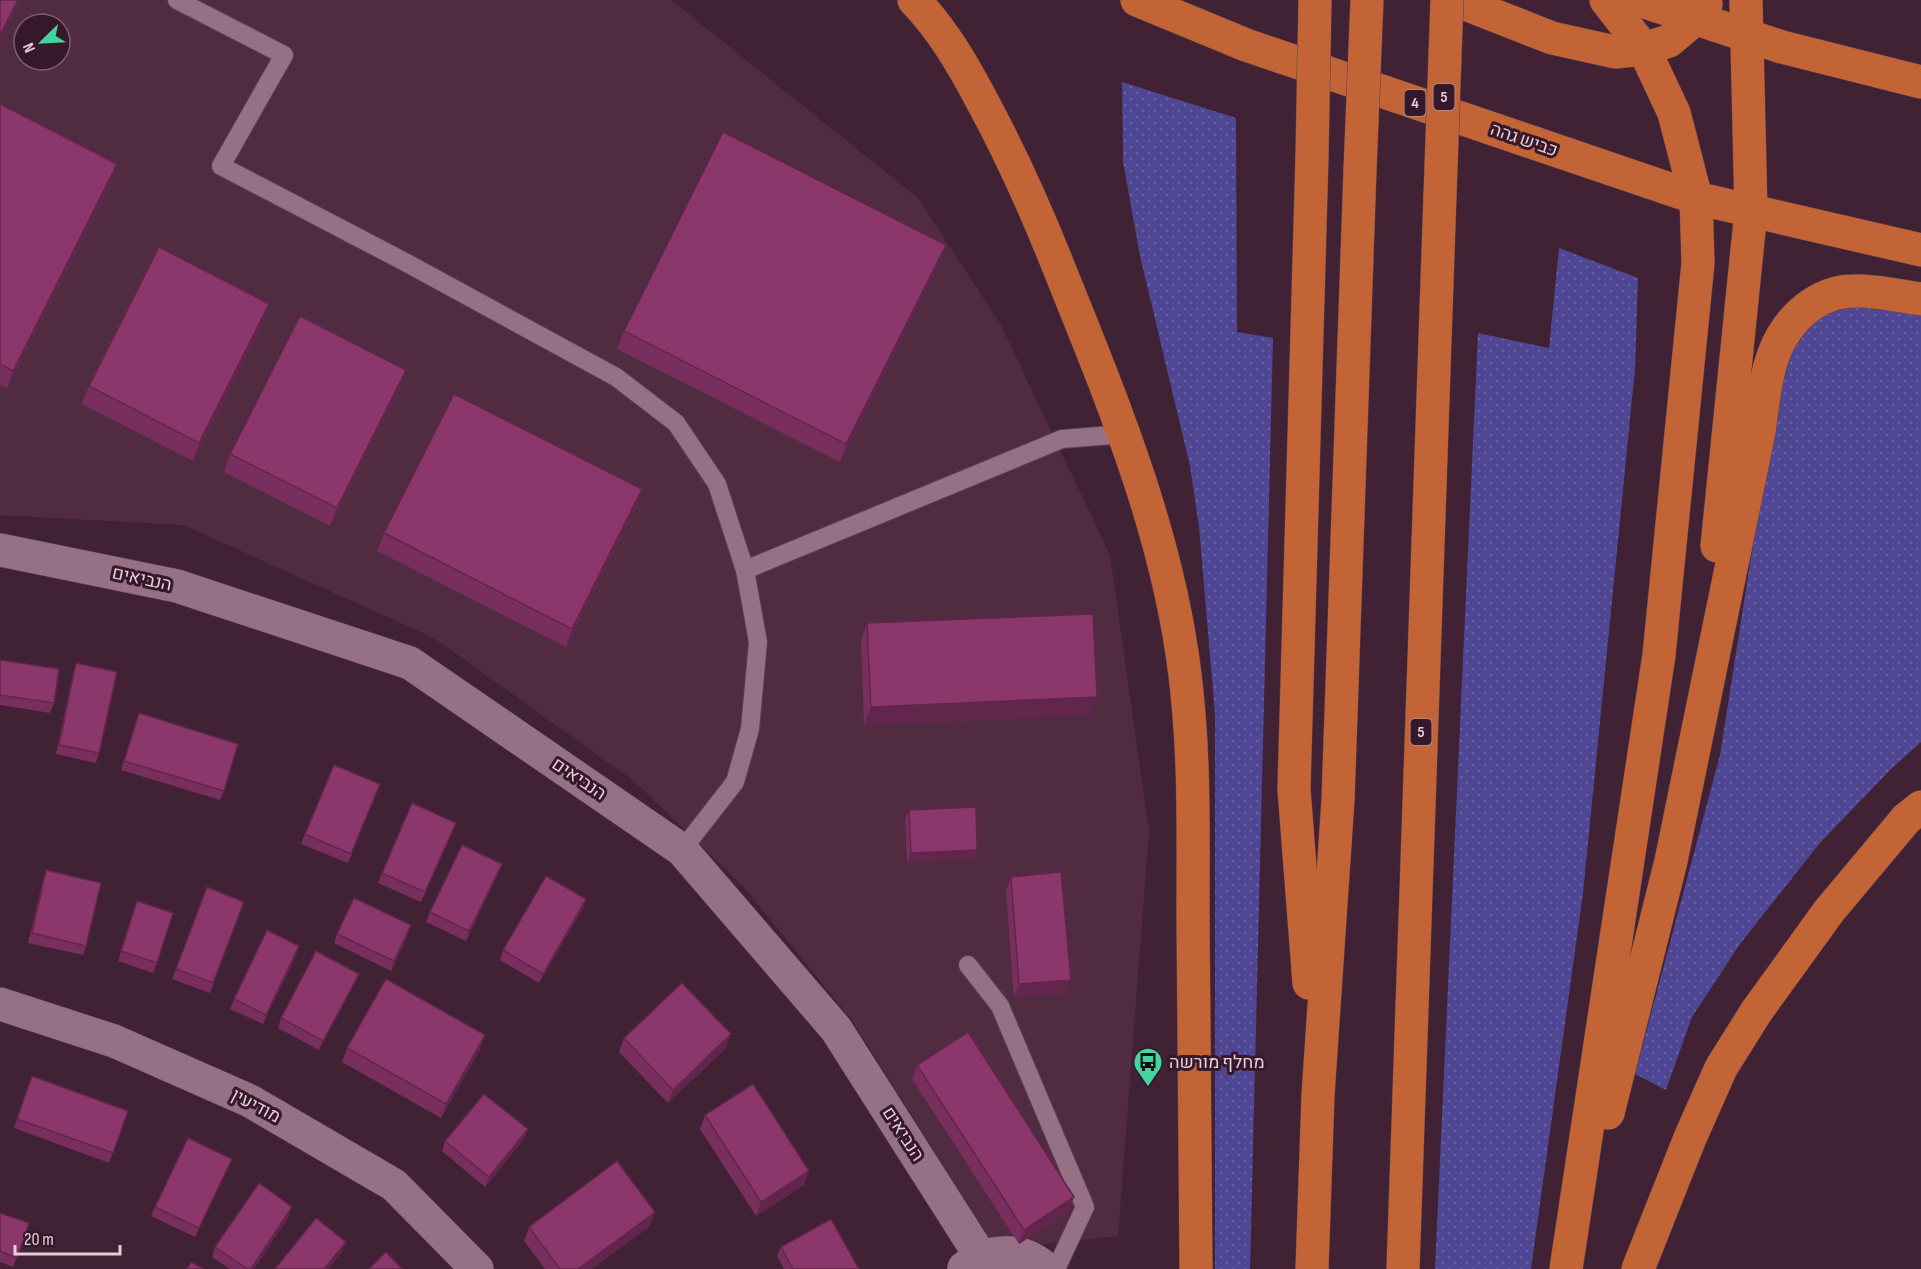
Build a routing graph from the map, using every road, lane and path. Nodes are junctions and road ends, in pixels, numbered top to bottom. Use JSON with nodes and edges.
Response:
{"nodes":[{"id":1,"x":177,"y":0,"type":"edge"},
{"id":2,"x":914,"y":0,"type":"edge"},
{"id":3,"x":1137,"y":0,"type":"edge"},
{"id":4,"x":1316,"y":0,"type":"edge"},
{"id":5,"x":1367,"y":0,"type":"edge"},
{"id":6,"x":1447,"y":0,"type":"edge"},
{"id":7,"x":1455,"y":0,"type":"edge"},
{"id":8,"x":1606,"y":0,"type":"edge"},
{"id":9,"x":1639,"y":0,"type":"edge"},
{"id":10,"x":1746,"y":0,"type":"edge"},
{"id":11,"x":1702,"y":9,"type":"edge"},
{"id":12,"x":1748,"y":36,"type":"junction"},
{"id":13,"x":1644,"y":49,"type":"junction"},
{"id":14,"x":1921,"y":82,"type":"edge"},
{"id":15,"x":1696,"y":198,"type":"junction"},
{"id":16,"x":1751,"y":211,"type":"junction"},
{"id":17,"x":1921,"y":250,"type":"edge"},
{"id":18,"x":1921,"y":299,"type":"edge"},
{"id":19,"x":1125,"y":434,"type":"junction"},
{"id":20,"x":0,"y":550,"type":"edge"},
{"id":21,"x":745,"y":570,"type":"junction"},
{"id":22,"x":1696,"y":745,"type":"junction"},
{"id":23,"x":1921,"y":807,"type":"edge"},
{"id":24,"x":682,"y":850,"type":"junction"},
{"id":25,"x":968,"y":965,"type":"dead end"},
{"id":26,"x":0,"y":1004,"type":"edge"},
{"id":27,"x":1318,"y":1095,"type":"junction"},
{"id":28,"x":972,"y":1263,"type":"edge"},
{"id":29,"x":477,"y":1269,"type":"edge"},
{"id":30,"x":1046,"y":1269,"type":"edge"},
{"id":31,"x":1056,"y":1269,"type":"edge"},
{"id":32,"x":1196,"y":1269,"type":"edge"},
{"id":33,"x":1312,"y":1269,"type":"edge"},
{"id":34,"x":1403,"y":1269,"type":"edge"},
{"id":35,"x":1568,"y":1269,"type":"edge"},
{"id":36,"x":1638,"y":1269,"type":"edge"}],
"edges":[{"from":1,"to":21,"type":"lane"},
{"from":2,"to":19,"type":"highway"},
{"from":3,"to":15,"type":"highway","name":"כביש גהה","number":"4"},
{"from":4,"to":27,"type":"highway","bridge":true},
{"from":5,"to":27,"type":"highway","bridge":true},
{"from":6,"to":34,"type":"highway","number":"5","bridge":true},
{"from":7,"to":13,"type":"highway"},
{"from":8,"to":13,"type":"highway"},
{"from":9,"to":11,"type":"highway"},
{"from":10,"to":12,"type":"highway"},
{"from":11,"to":12,"type":"highway"},
{"from":11,"to":13,"type":"highway"},
{"from":12,"to":14,"type":"highway"},
{"from":12,"to":16,"type":"highway"},
{"from":13,"to":15,"type":"highway"},
{"from":15,"to":16,"type":"highway","name":"כביש גהה","number":"4"},
{"from":15,"to":35,"type":"highway"},
{"from":16,"to":17,"type":"highway","name":"כביש גהה","number":"4"},
{"from":16,"to":22,"type":"highway"},
{"from":18,"to":22,"type":"highway"},
{"from":19,"to":21,"type":"lane"},
{"from":19,"to":32,"type":"highway"},
{"from":20,"to":24,"type":"street","name":"הנביאים"},
{"from":21,"to":24,"type":"lane"},
{"from":22,"to":35,"type":"highway"},
{"from":23,"to":36,"type":"highway"},
{"from":24,"to":28,"type":"street","name":"הנביאים"},
{"from":25,"to":31,"type":"lane"},
{"from":26,"to":29,"type":"street","name":"מודיעין"},
{"from":27,"to":33,"type":"highway"},
{"from":28,"to":30,"type":"street"}]}
